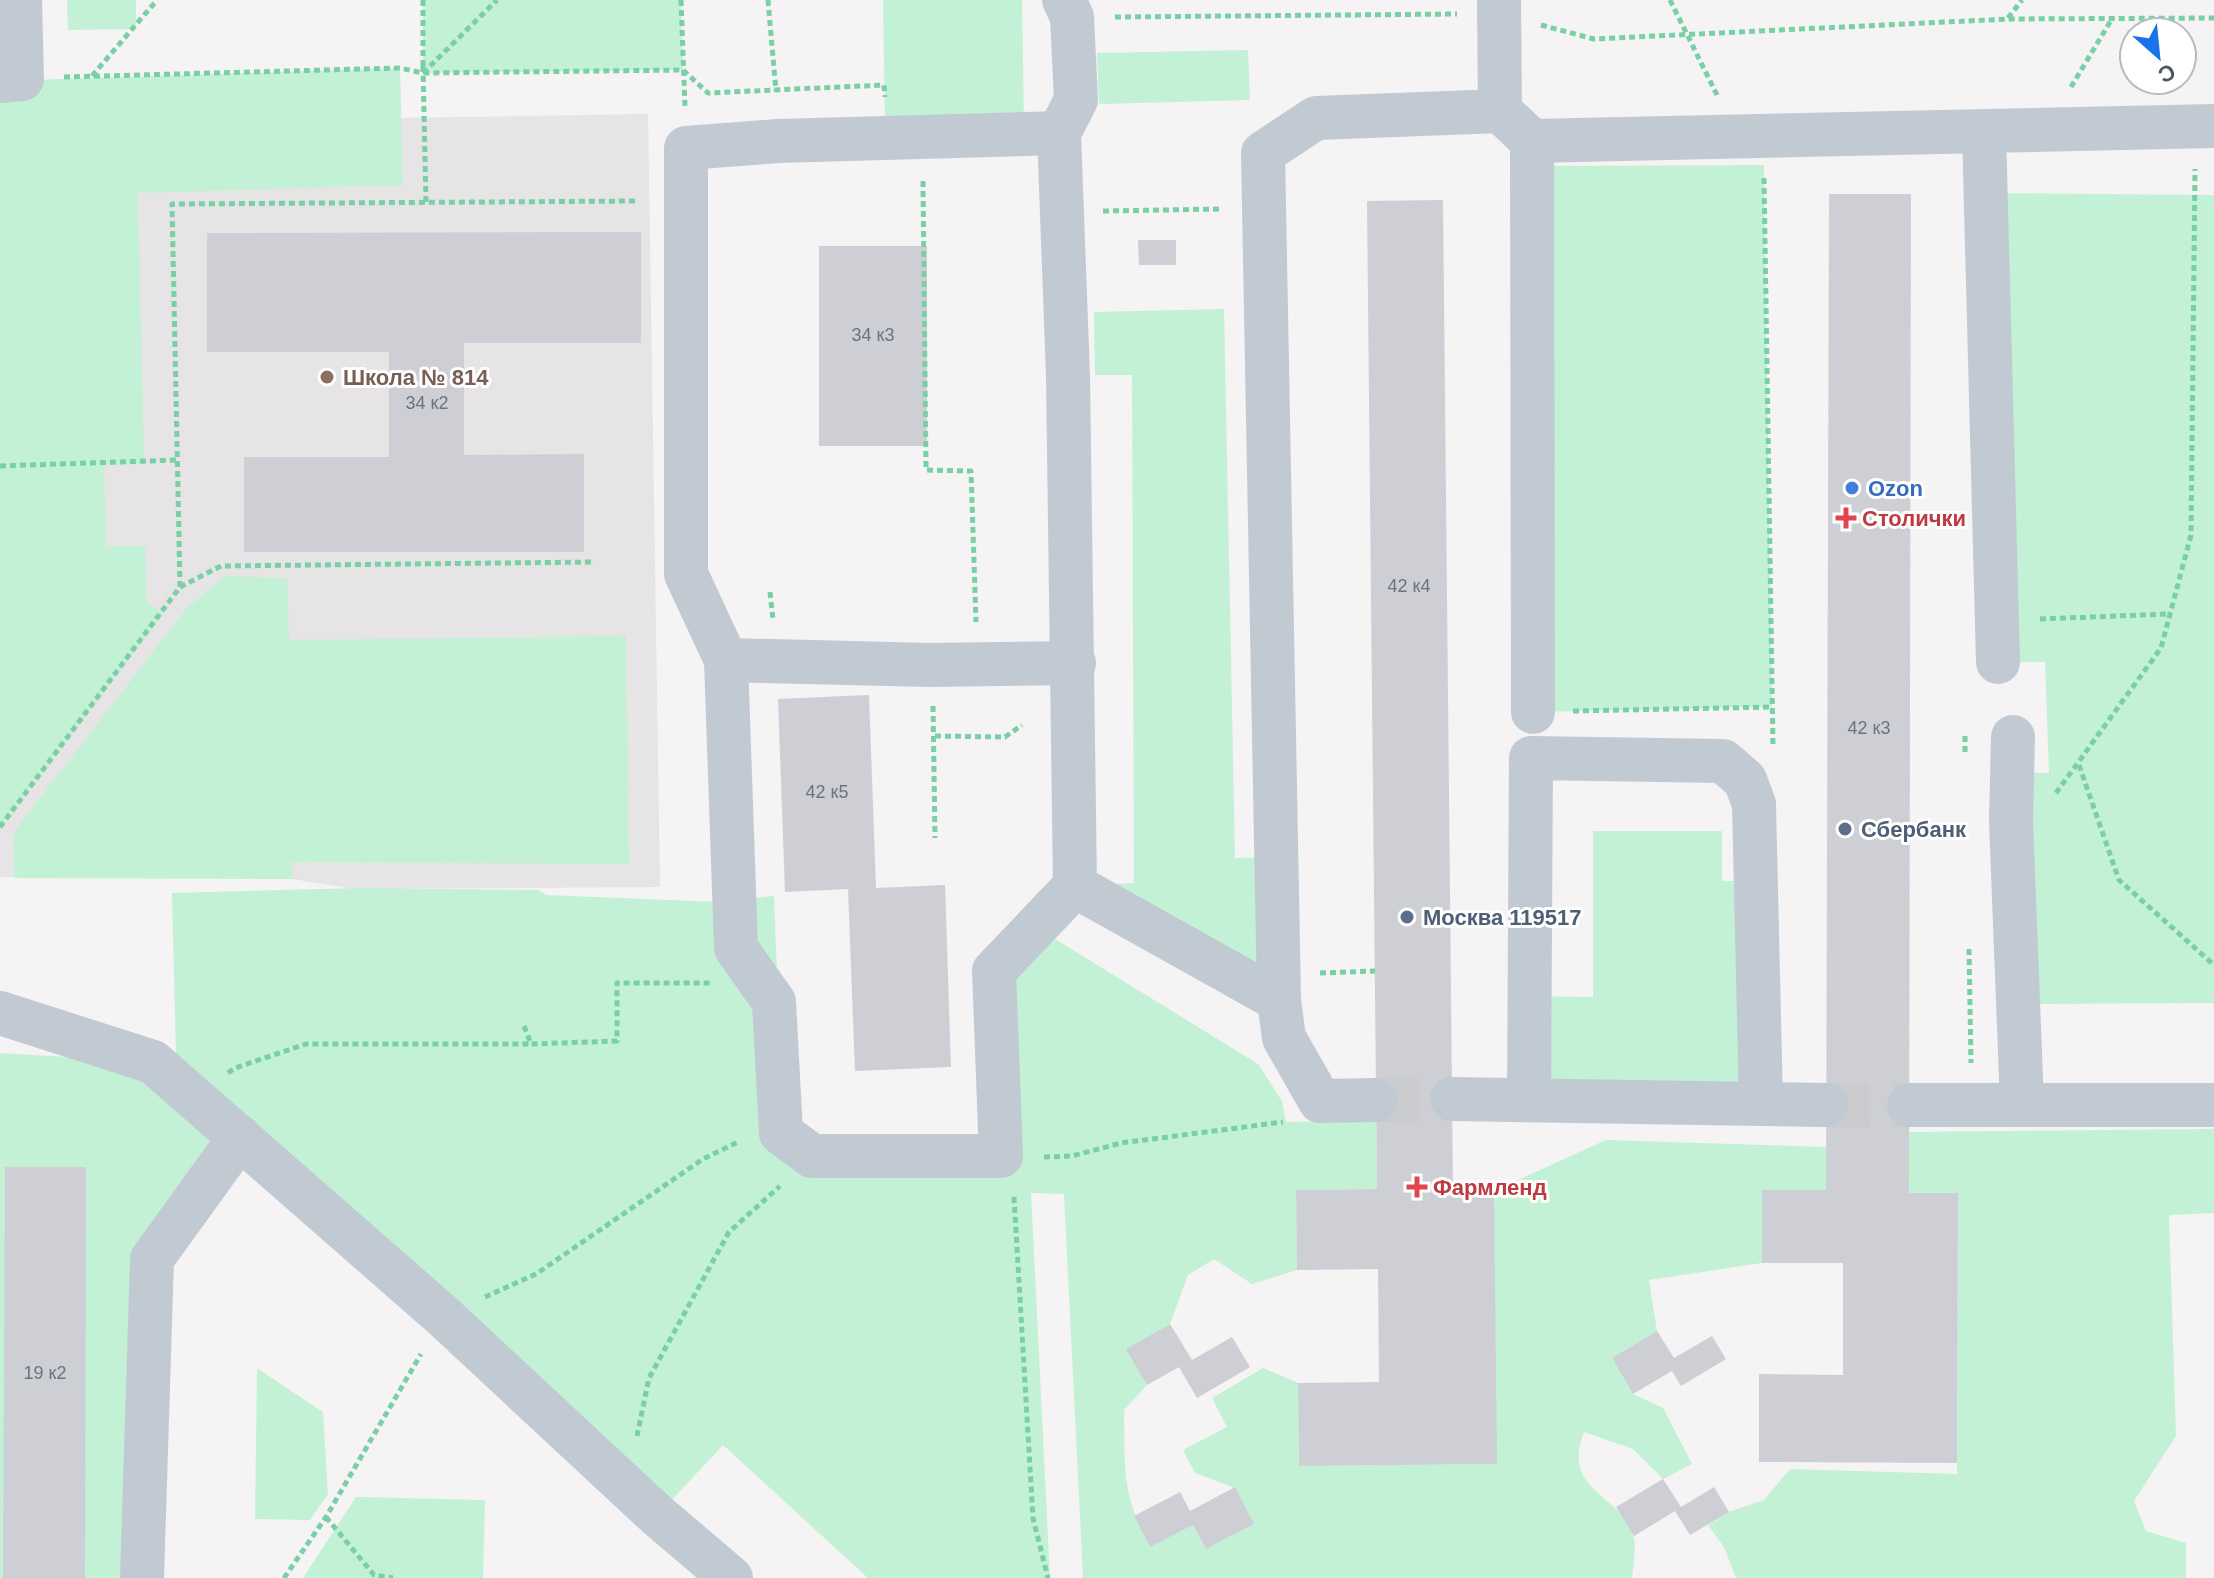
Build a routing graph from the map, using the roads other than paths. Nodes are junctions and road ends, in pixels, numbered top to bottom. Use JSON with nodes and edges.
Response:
{"nodes":[{"id":1,"x":20,"y":0,"type":"edge"},
{"id":2,"x":1498,"y":7,"type":"edge"},
{"id":3,"x":1068,"y":9,"type":"edge"},
{"id":4,"x":11,"y":80,"type":"edge"},
{"id":5,"x":1500,"y":111,"type":"junction"},
{"id":6,"x":1984,"y":132,"type":"junction"},
{"id":7,"x":1059,"y":133,"type":"junction"},
{"id":8,"x":1532,"y":141,"type":"junction"},
{"id":9,"x":2205,"y":142,"type":"edge"},
{"id":10,"x":1997,"y":641,"type":"road end"},
{"id":11,"x":726,"y":660,"type":"junction"},
{"id":12,"x":1074,"y":663,"type":"junction"},
{"id":13,"x":1533,"y":712,"type":"dead end"},
{"id":14,"x":2013,"y":737,"type":"dead end"},
{"id":15,"x":1075,"y":886,"type":"junction"},
{"id":16,"x":1279,"y":1000,"type":"junction"},
{"id":17,"x":0,"y":1013,"type":"edge"},
{"id":18,"x":1452,"y":1099,"type":"tunnel mouth"},
{"id":19,"x":1529,"y":1099,"type":"junction"},
{"id":20,"x":1376,"y":1100,"type":"tunnel mouth"},
{"id":21,"x":1761,"y":1104,"type":"junction"},
{"id":22,"x":2022,"y":1104,"type":"junction"},
{"id":23,"x":1826,"y":1105,"type":"tunnel mouth"},
{"id":24,"x":1909,"y":1105,"type":"tunnel mouth"},
{"id":25,"x":2214,"y":1105,"type":"edge"},
{"id":26,"x":240,"y":1137,"type":"junction"},
{"id":27,"x":142,"y":1578,"type":"edge"},
{"id":28,"x":731,"y":1578,"type":"edge"}],
"edges":[{"from":1,"to":4,"type":"lane"},
{"from":2,"to":5,"type":"lane"},
{"from":3,"to":7,"type":"lane"},
{"from":5,"to":8,"type":"lane"},
{"from":5,"to":16,"type":"lane"},
{"from":6,"to":8,"type":"lane"},
{"from":6,"to":9,"type":"lane"},
{"from":6,"to":10,"type":"lane"},
{"from":7,"to":11,"type":"lane"},
{"from":7,"to":12,"type":"lane"},
{"from":8,"to":13,"type":"lane"},
{"from":11,"to":12,"type":"lane"},
{"from":11,"to":15,"type":"lane"},
{"from":12,"to":15,"type":"lane"},
{"from":14,"to":22,"type":"lane"},
{"from":15,"to":16,"type":"lane"},
{"from":16,"to":20,"type":"lane"},
{"from":17,"to":26,"type":"lane"},
{"from":18,"to":19,"type":"lane"},
{"from":19,"to":21,"type":"lane"},
{"from":19,"to":21,"type":"lane"},
{"from":21,"to":23,"type":"lane"},
{"from":22,"to":24,"type":"lane"},
{"from":22,"to":25,"type":"lane"},
{"from":26,"to":27,"type":"lane"},
{"from":26,"to":28,"type":"lane"}]}
